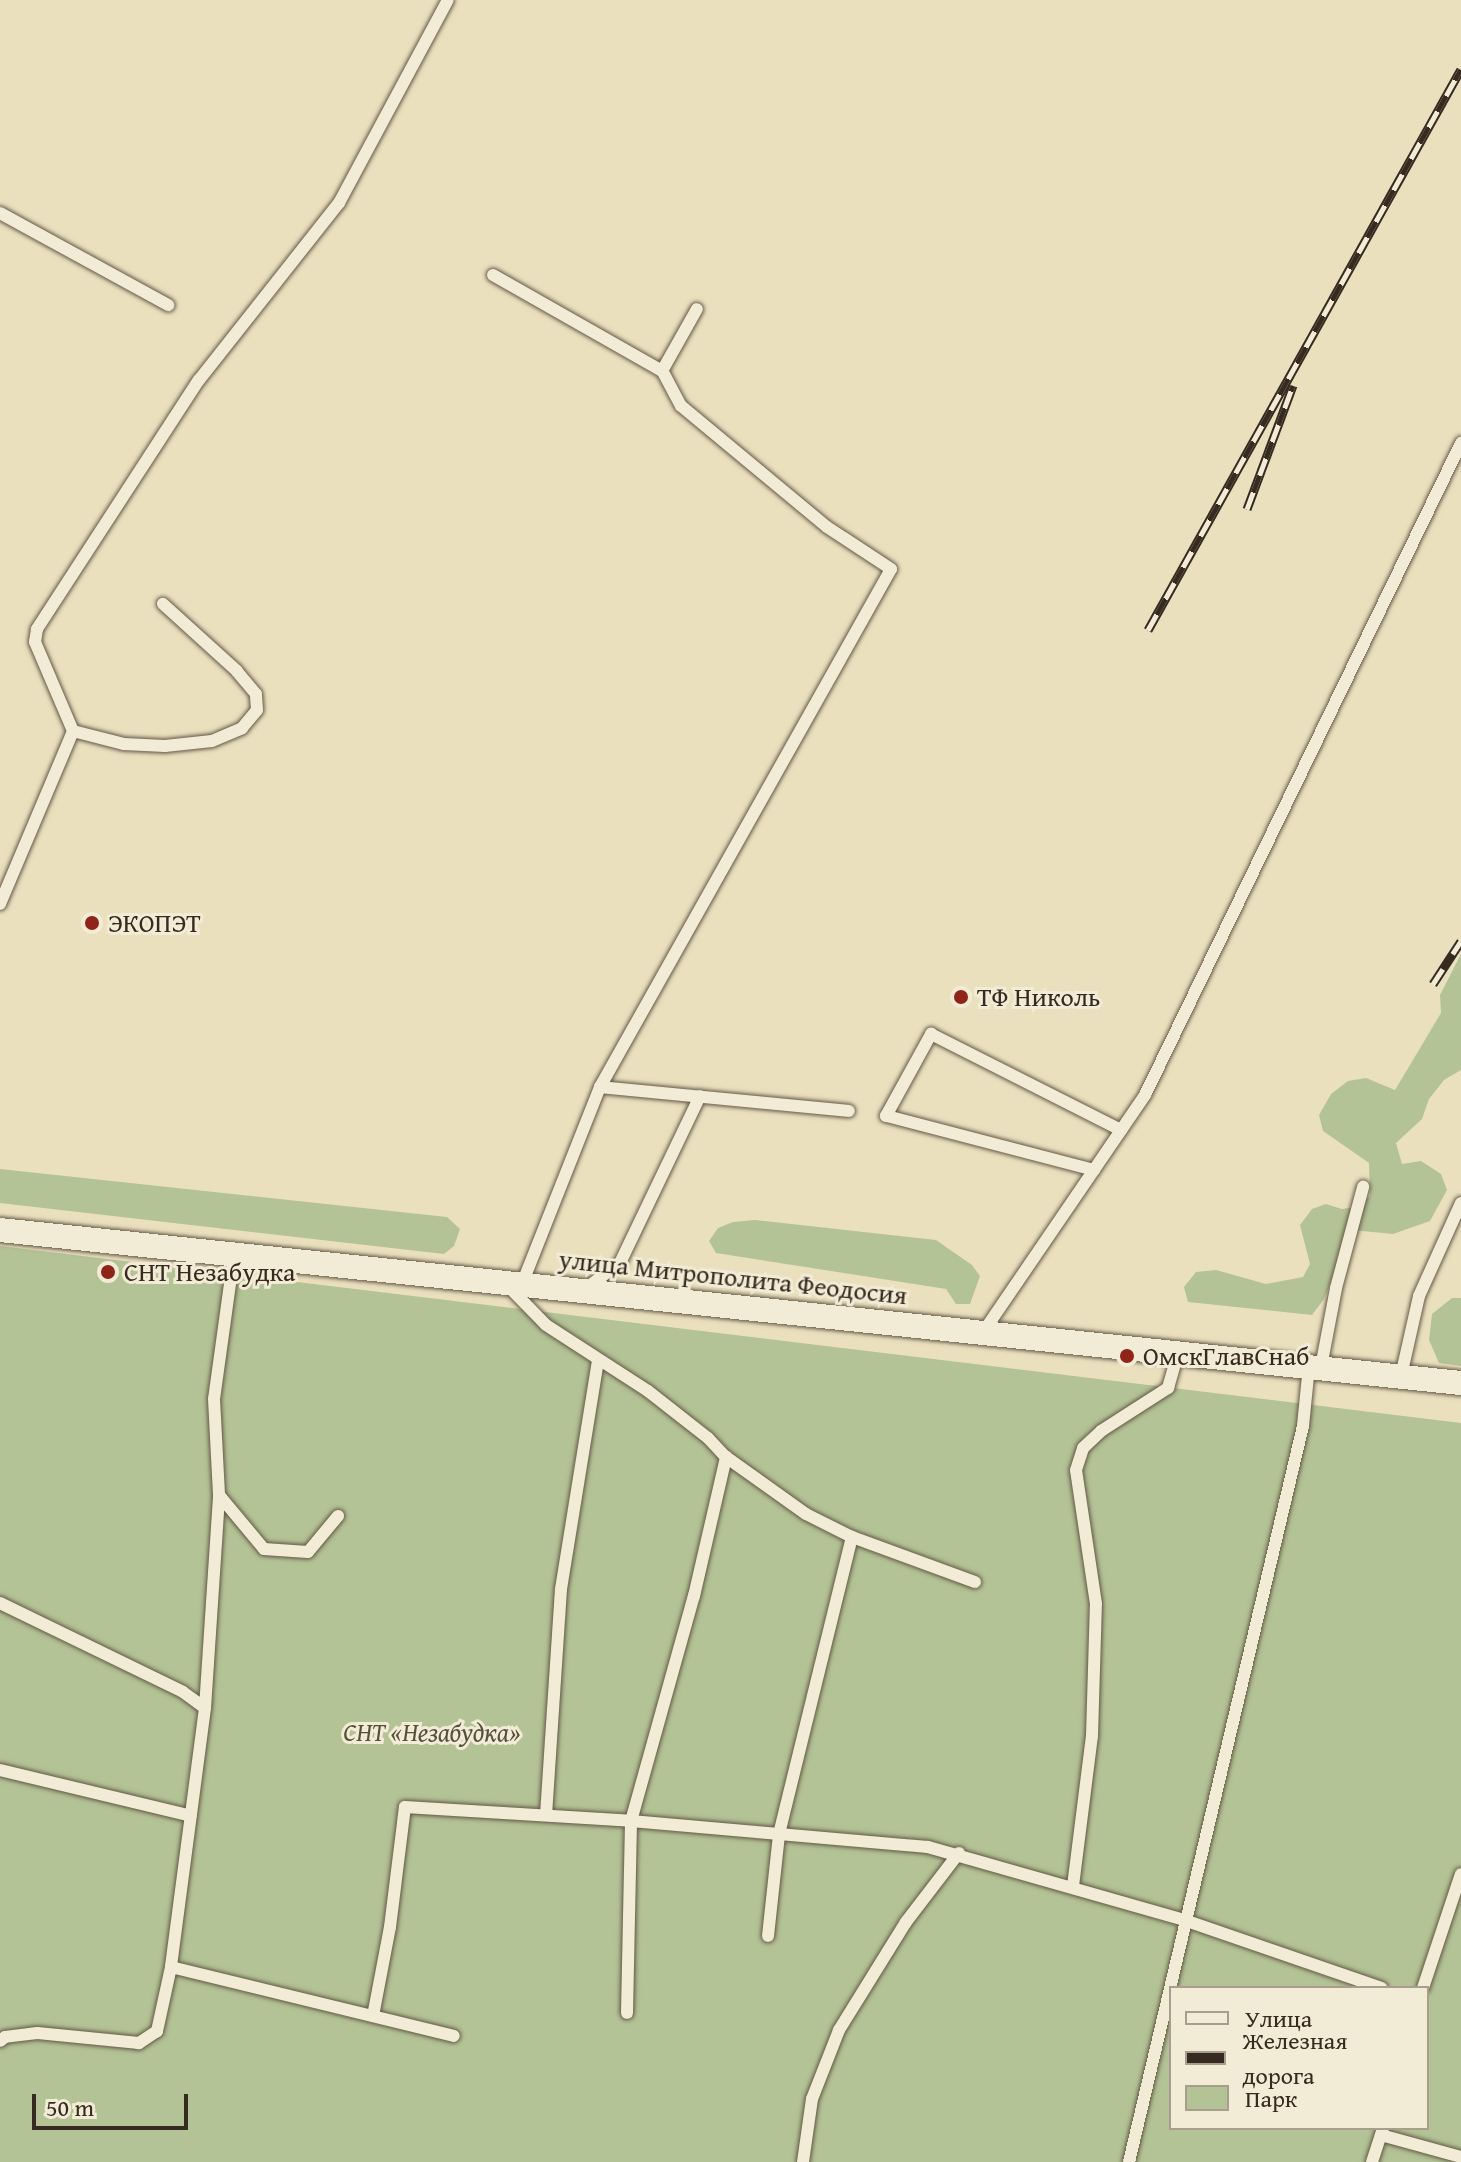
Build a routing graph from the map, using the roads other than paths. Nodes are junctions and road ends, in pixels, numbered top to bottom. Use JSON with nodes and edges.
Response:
{"nodes":[{"id":1,"x":448,"y":0,"type":"edge"},
{"id":2,"x":0,"y":213,"type":"edge"},
{"id":3,"x":493,"y":275,"type":"dead end"},
{"id":4,"x":168,"y":305,"type":"dead end"},
{"id":5,"x":697,"y":309,"type":"dead end"},
{"id":6,"x":662,"y":371,"type":"junction"},
{"id":7,"x":1461,"y":443,"type":"edge"},
{"id":8,"x":163,"y":604,"type":"dead end"},
{"id":9,"x":73,"y":731,"type":"junction"},
{"id":10,"x":0,"y":904,"type":"edge"},
{"id":11,"x":600,"y":1087,"type":"junction"},
{"id":12,"x":700,"y":1096,"type":"junction"},
{"id":13,"x":849,"y":1111,"type":"dead end"},
{"id":14,"x":1121,"y":1130,"type":"junction"},
{"id":15,"x":1094,"y":1170,"type":"junction"},
{"id":16,"x":1363,"y":1187,"type":"dead end"},
{"id":17,"x":1461,"y":1203,"type":"edge"},
{"id":18,"x":0,"y":1230,"type":"edge"},
{"id":19,"x":234,"y":1255,"type":"junction"},
{"id":20,"x":514,"y":1284,"type":"junction"},
{"id":21,"x":582,"y":1291,"type":"junction"},
{"id":22,"x":984,"y":1331,"type":"junction"},
{"id":23,"x":1178,"y":1352,"type":"junction"},
{"id":24,"x":598,"y":1361,"type":"junction"},
{"id":25,"x":1315,"y":1367,"type":"junction"},
{"id":26,"x":1401,"y":1376,"type":"junction"},
{"id":27,"x":1461,"y":1383,"type":"edge"},
{"id":28,"x":726,"y":1457,"type":"junction"},
{"id":29,"x":219,"y":1495,"type":"junction"},
{"id":30,"x":338,"y":1516,"type":"dead end"},
{"id":31,"x":852,"y":1537,"type":"junction"},
{"id":32,"x":975,"y":1582,"type":"dead end"},
{"id":33,"x":0,"y":1603,"type":"edge"},
{"id":34,"x":205,"y":1708,"type":"junction"},
{"id":35,"x":0,"y":1770,"type":"edge"},
{"id":36,"x":546,"y":1815,"type":"junction"},
{"id":37,"x":191,"y":1816,"type":"junction"},
{"id":38,"x":631,"y":1821,"type":"junction"},
{"id":39,"x":779,"y":1834,"type":"junction"},
{"id":40,"x":959,"y":1853,"type":"junction"},
{"id":41,"x":1461,"y":1874,"type":"edge"},
{"id":42,"x":1073,"y":1886,"type":"junction"},
{"id":43,"x":1184,"y":1920,"type":"junction"},
{"id":44,"x":768,"y":1936,"type":"dead end"},
{"id":45,"x":171,"y":1967,"type":"junction"},
{"id":46,"x":1376,"y":1986,"type":"edge"},
{"id":47,"x":1424,"y":1986,"type":"edge"},
{"id":48,"x":627,"y":2013,"type":"dead end"},
{"id":49,"x":373,"y":2016,"type":"junction"},
{"id":50,"x":454,"y":2036,"type":"dead end"},
{"id":51,"x":0,"y":2041,"type":"edge"},
{"id":52,"x":1382,"y":2132,"type":"edge"},
{"id":53,"x":1461,"y":2157,"type":"edge"},
{"id":54,"x":803,"y":2162,"type":"edge"},
{"id":55,"x":1129,"y":2162,"type":"edge"},
{"id":56,"x":1372,"y":2162,"type":"edge"}],
"edges":[{"from":1,"to":9,"type":"lane"},
{"from":2,"to":4,"type":"lane"},
{"from":3,"to":6,"type":"lane"},
{"from":5,"to":6,"type":"lane"},
{"from":6,"to":11,"type":"lane"},
{"from":7,"to":14,"type":"lane"},
{"from":8,"to":9,"type":"lane"},
{"from":9,"to":10,"type":"lane"},
{"from":11,"to":12,"type":"lane"},
{"from":11,"to":20,"type":"lane"},
{"from":12,"to":13,"type":"lane"},
{"from":12,"to":21,"type":"lane"},
{"from":14,"to":15,"type":"lane"},
{"from":14,"to":15,"type":"lane"},
{"from":15,"to":22,"type":"lane"},
{"from":16,"to":25,"type":"lane"},
{"from":17,"to":26,"type":"lane"},
{"from":18,"to":19,"type":"street","name":"улица Митрополита Феодосия"},
{"from":19,"to":20,"type":"street","name":"улица Митрополита Феодосия"},
{"from":19,"to":29,"type":"lane"},
{"from":20,"to":21,"type":"street","name":"улица Митрополита Феодосия"},
{"from":20,"to":24,"type":"lane"},
{"from":21,"to":22,"type":"street","name":"улица Митрополита Феодосия"},
{"from":22,"to":23,"type":"street","name":"улица Митрополита Феодосия"},
{"from":23,"to":25,"type":"street","name":"улица Митрополита Феодосия"},
{"from":23,"to":42,"type":"lane"},
{"from":24,"to":28,"type":"lane"},
{"from":24,"to":36,"type":"lane"},
{"from":25,"to":26,"type":"street","name":"улица Митрополита Феодосия"},
{"from":25,"to":43,"type":"lane"},
{"from":26,"to":27,"type":"street","name":"улица Митрополита Феодосия"},
{"from":28,"to":31,"type":"lane"},
{"from":28,"to":38,"type":"lane"},
{"from":29,"to":30,"type":"lane"},
{"from":29,"to":34,"type":"lane"},
{"from":31,"to":32,"type":"lane"},
{"from":31,"to":39,"type":"lane"},
{"from":33,"to":34,"type":"lane"},
{"from":34,"to":37,"type":"lane"},
{"from":35,"to":37,"type":"lane"},
{"from":36,"to":38,"type":"lane"},
{"from":36,"to":49,"type":"lane"},
{"from":37,"to":45,"type":"lane"},
{"from":38,"to":39,"type":"lane"},
{"from":38,"to":48,"type":"lane"},
{"from":39,"to":40,"type":"lane"},
{"from":39,"to":44,"type":"lane"},
{"from":40,"to":42,"type":"lane"},
{"from":40,"to":54,"type":"lane"},
{"from":41,"to":47,"type":"lane"},
{"from":42,"to":43,"type":"lane"},
{"from":43,"to":46,"type":"lane"},
{"from":43,"to":55,"type":"lane"},
{"from":45,"to":49,"type":"lane"},
{"from":45,"to":51,"type":"lane"},
{"from":49,"to":50,"type":"lane"},
{"from":52,"to":53,"type":"lane"},
{"from":52,"to":56,"type":"lane"}]}
